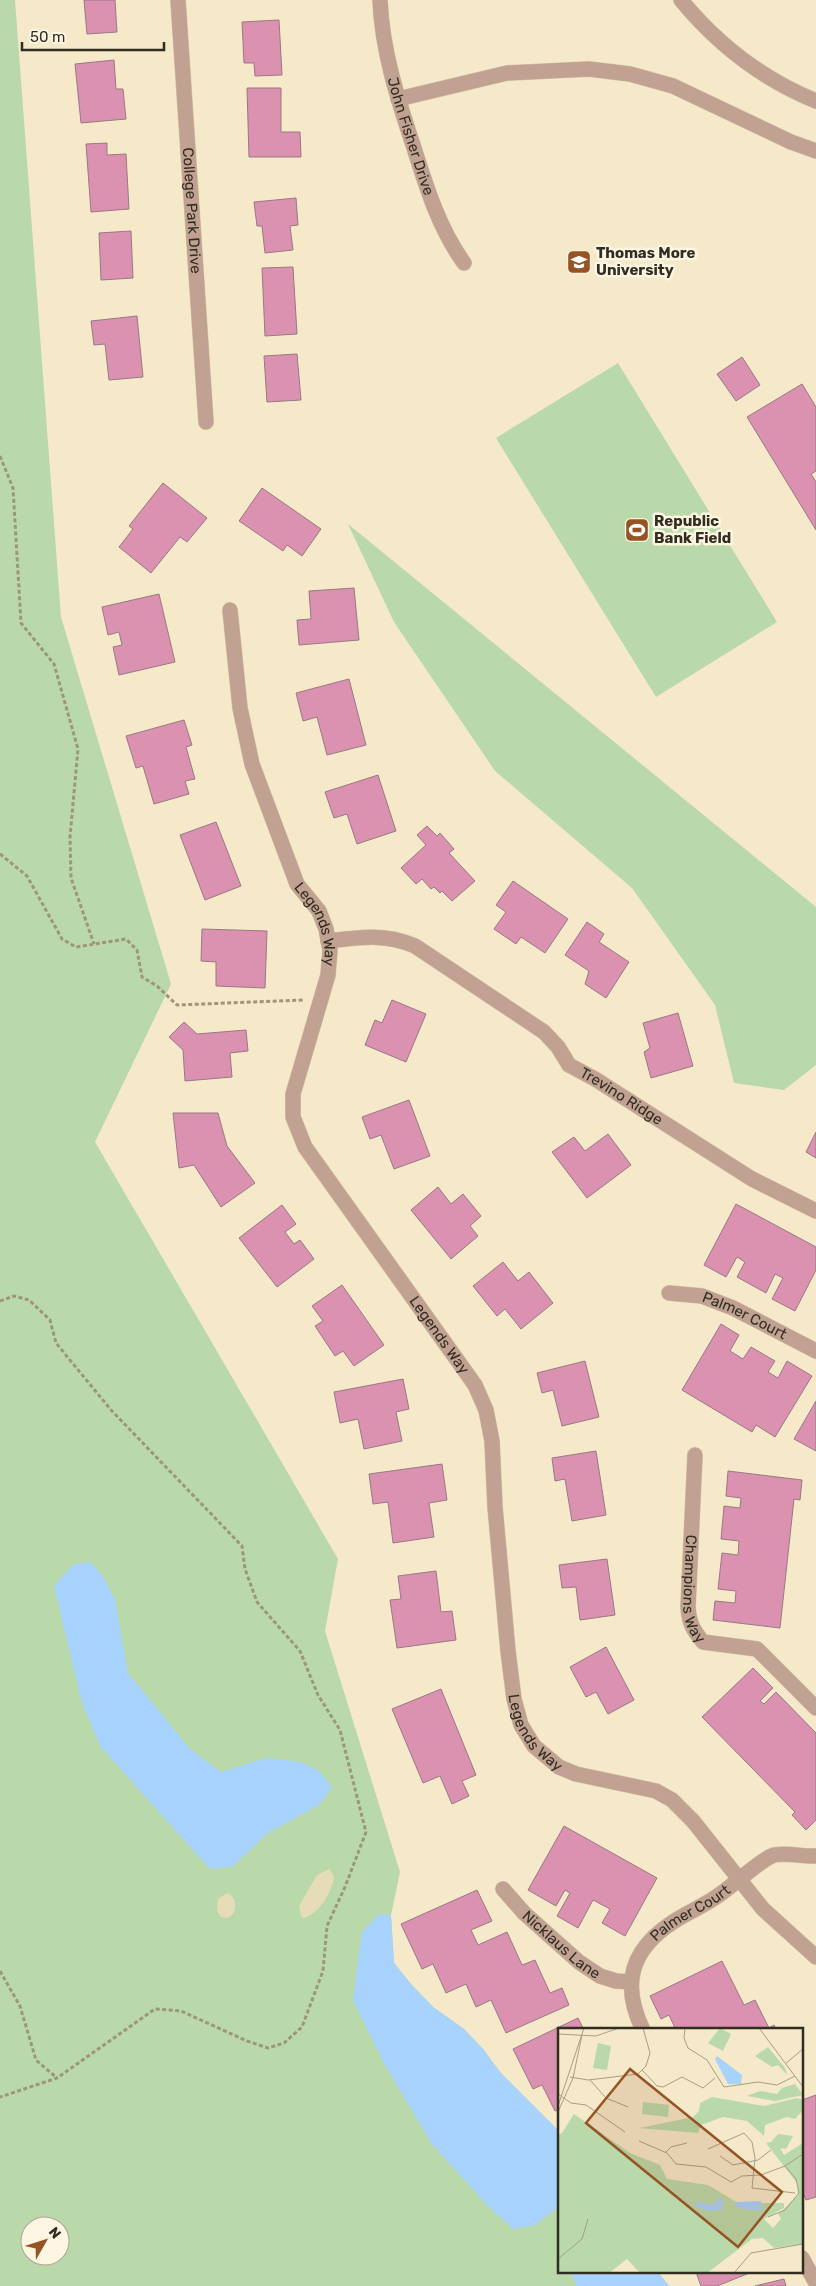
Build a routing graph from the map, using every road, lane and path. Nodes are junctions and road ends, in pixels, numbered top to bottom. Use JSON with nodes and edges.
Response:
{"nodes":[{"id":1,"x":178,"y":0,"type":"edge"},
{"id":2,"x":380,"y":0,"type":"edge"},
{"id":3,"x":681,"y":0,"type":"edge"},
{"id":4,"x":398,"y":99,"type":"junction"},
{"id":5,"x":816,"y":101,"type":"edge"},
{"id":6,"x":816,"y":151,"type":"edge"},
{"id":7,"x":464,"y":263,"type":"dead end"},
{"id":8,"x":206,"y":422,"type":"dead end"},
{"id":9,"x":0,"y":456,"type":"edge"},
{"id":10,"x":230,"y":610,"type":"dead end"},
{"id":11,"x":0,"y":854,"type":"edge"},
{"id":12,"x":328,"y":941,"type":"junction"},
{"id":13,"x":94,"y":944,"type":"junction"},
{"id":14,"x":321,"y":999,"type":"junction"},
{"id":15,"x":816,"y":1211,"type":"edge"},
{"id":16,"x":669,"y":1293,"type":"dead end"},
{"id":17,"x":0,"y":1301,"type":"edge"},
{"id":18,"x":816,"y":1351,"type":"edge"},
{"id":19,"x":695,"y":1455,"type":"dead end"},
{"id":20,"x":816,"y":1708,"type":"edge"},
{"id":21,"x":816,"y":1856,"type":"edge"},
{"id":22,"x":739,"y":1881,"type":"junction"},
{"id":23,"x":503,"y":1889,"type":"dead end"},
{"id":24,"x":816,"y":1957,"type":"edge"},
{"id":25,"x":0,"y":1972,"type":"edge"},
{"id":26,"x":630,"y":1982,"type":"junction"},
{"id":27,"x":642,"y":2028,"type":"edge"},
{"id":28,"x":57,"y":2078,"type":"junction"},
{"id":29,"x":0,"y":2097,"type":"edge"},
{"id":30,"x":804,"y":2262,"type":"edge"},
{"id":31,"x":816,"y":2283,"type":"edge"}],
"edges":[{"from":1,"to":8,"type":"street","name":"College Park Drive"},
{"from":2,"to":4,"type":"street","name":"John Fisher Drive"},
{"from":3,"to":5,"type":"street"},
{"from":4,"to":6,"type":"street"},
{"from":4,"to":7,"type":"street","name":"John Fisher Drive"},
{"from":9,"to":13,"type":"path"},
{"from":10,"to":12,"type":"street","name":"Legends Way"},
{"from":11,"to":13,"type":"path"},
{"from":12,"to":14,"type":"street","name":"Legends Way"},
{"from":12,"to":15,"type":"street","name":"Trevino Ridge"},
{"from":13,"to":14,"type":"path"},
{"from":14,"to":22,"type":"street","name":"Legends Way"},
{"from":16,"to":18,"type":"street","name":"Palmer Court"},
{"from":17,"to":28,"type":"path"},
{"from":19,"to":20,"type":"street","name":"Champions Way"},
{"from":21,"to":22,"type":"street","name":"Palmer Court"},
{"from":22,"to":24,"type":"street","name":"Legends Way"},
{"from":22,"to":26,"type":"street","name":"Palmer Court"},
{"from":23,"to":26,"type":"street","name":"Nicklaus Lane"},
{"from":25,"to":28,"type":"path"},
{"from":26,"to":27,"type":"street","name":"Palmer Court"},
{"from":28,"to":29,"type":"path"},
{"from":30,"to":31,"type":"street"}]}
